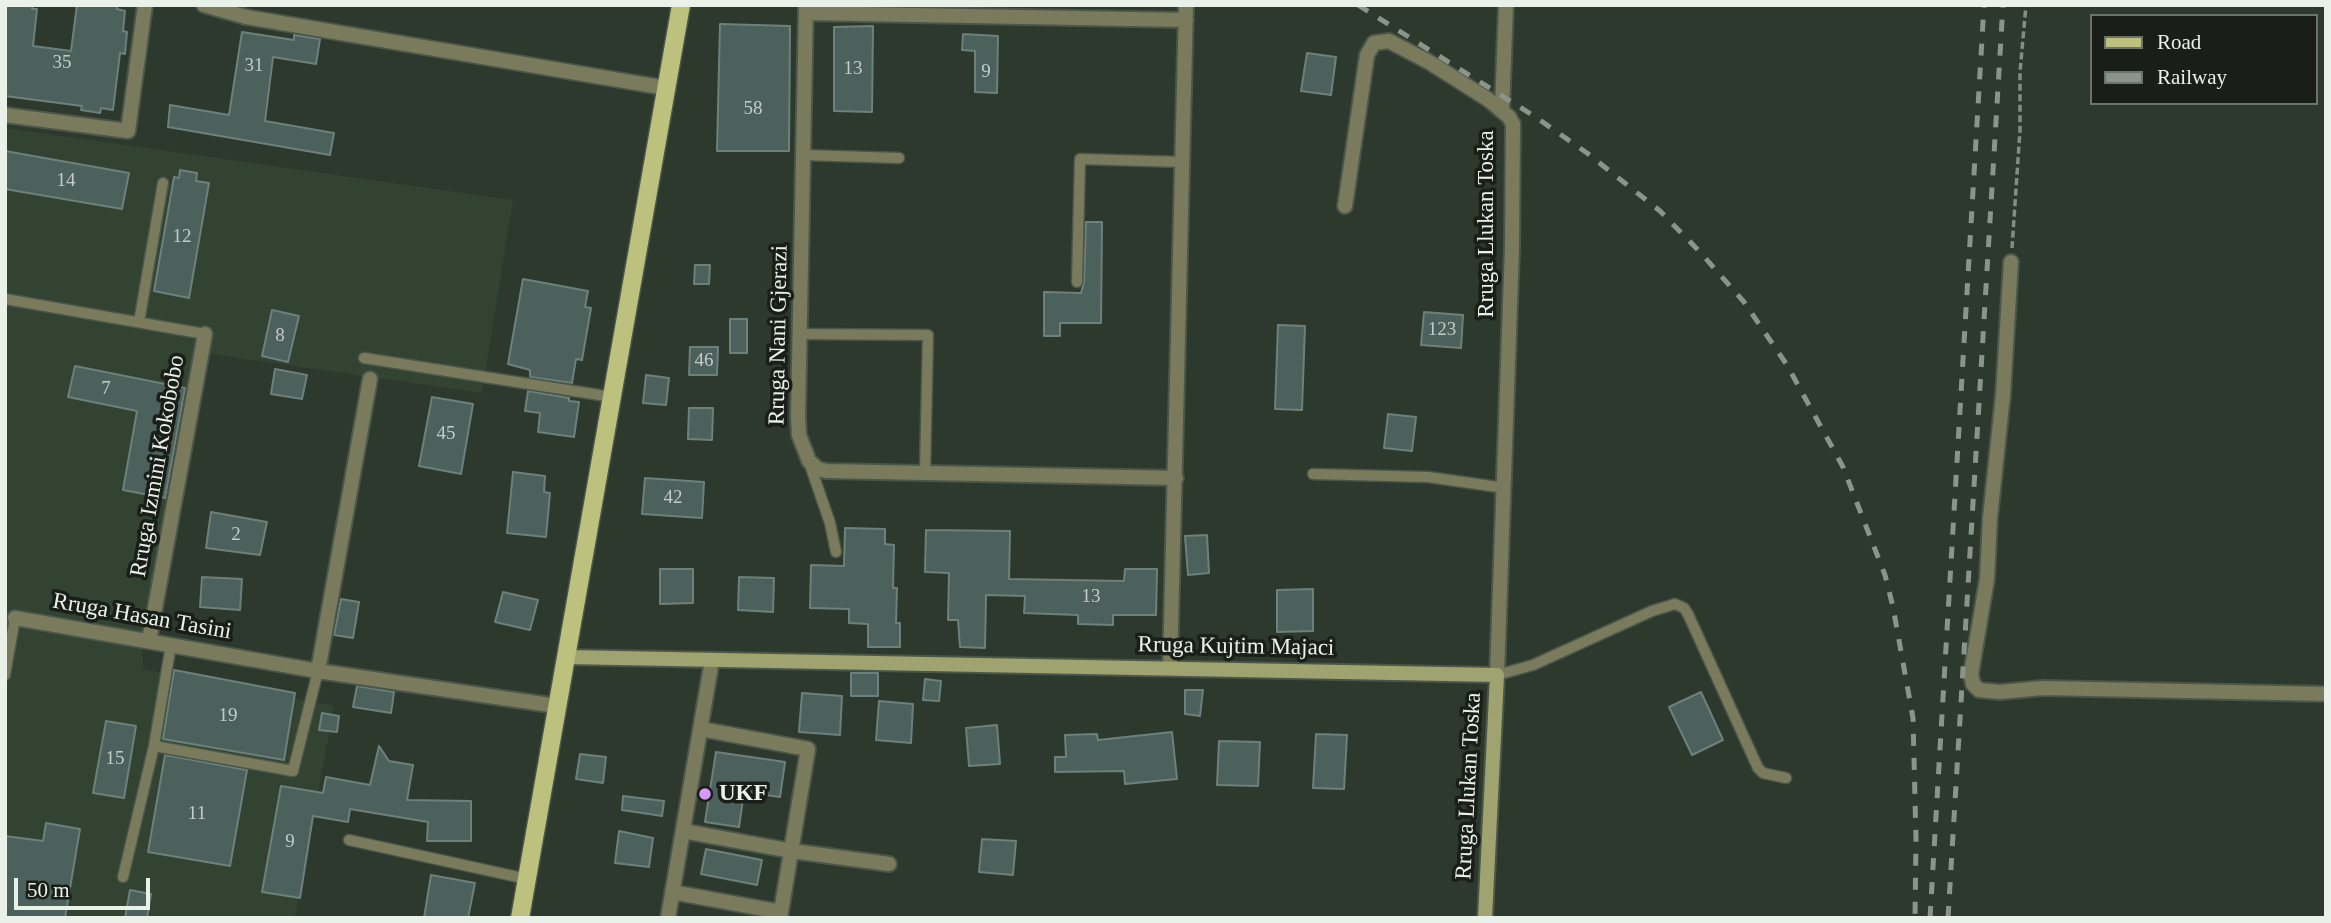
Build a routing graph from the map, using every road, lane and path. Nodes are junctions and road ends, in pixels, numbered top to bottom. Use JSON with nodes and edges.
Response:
{"nodes":[{"id":1,"x":145,"y":5,"type":"edge"},
{"id":2,"x":204,"y":5,"type":"edge"},
{"id":3,"x":681,"y":5,"type":"edge"},
{"id":4,"x":1506,"y":5,"type":"edge"},
{"id":5,"x":2026,"y":5,"type":"edge"},
{"id":6,"x":234,"y":9,"type":"edge"},
{"id":7,"x":806,"y":9,"type":"edge"},
{"id":8,"x":1186,"y":13,"type":"edge"},
{"id":9,"x":666,"y":88,"type":"junction"},
{"id":10,"x":1502,"y":110,"type":"junction"},
{"id":11,"x":5,"y":115,"type":"edge"},
{"id":12,"x":804,"y":155,"type":"junction"},
{"id":13,"x":899,"y":158,"type":"dead end"},
{"id":14,"x":1183,"y":162,"type":"junction"},
{"id":15,"x":163,"y":183,"type":"dead end"},
{"id":16,"x":1345,"y":206,"type":"dead end"},
{"id":17,"x":2011,"y":262,"type":"joint"},
{"id":18,"x":1077,"y":282,"type":"dead end"},
{"id":19,"x":5,"y":299,"type":"edge"},
{"id":20,"x":139,"y":322,"type":"junction"},
{"id":21,"x":205,"y":334,"type":"joint"},
{"id":22,"x":801,"y":334,"type":"junction"},
{"id":23,"x":364,"y":358,"type":"dead end"},
{"id":24,"x":370,"y":379,"type":"dead end"},
{"id":25,"x":612,"y":397,"type":"junction"},
{"id":26,"x":809,"y":461,"type":"junction"},
{"id":27,"x":925,"y":472,"type":"junction"},
{"id":28,"x":1312,"y":474,"type":"dead end"},
{"id":29,"x":1176,"y":478,"type":"junction"},
{"id":30,"x":1505,"y":488,"type":"junction"},
{"id":31,"x":836,"y":552,"type":"dead end"},
{"id":32,"x":15,"y":618,"type":"joint"},
{"id":33,"x":149,"y":641,"type":"junction"},
{"id":34,"x":171,"y":645,"type":"junction"},
{"id":35,"x":566,"y":657,"type":"junction"},
{"id":36,"x":712,"y":660,"type":"junction"},
{"id":37,"x":1170,"y":668,"type":"junction"},
{"id":38,"x":318,"y":671,"type":"junction"},
{"id":39,"x":5,"y":675,"type":"edge"},
{"id":40,"x":1497,"y":675,"type":"junction"},
{"id":41,"x":2326,"y":694,"type":"edge"},
{"id":42,"x":557,"y":706,"type":"junction"},
{"id":43,"x":701,"y":729,"type":"junction"},
{"id":44,"x":154,"y":746,"type":"junction"},
{"id":45,"x":1786,"y":778,"type":"dead end"},
{"id":46,"x":683,"y":831,"type":"junction"},
{"id":47,"x":349,"y":840,"type":"dead end"},
{"id":48,"x":792,"y":850,"type":"junction"},
{"id":49,"x":889,"y":864,"type":"dead end"},
{"id":50,"x":123,"y":877,"type":"dead end"},
{"id":51,"x":527,"y":879,"type":"junction"},
{"id":52,"x":672,"y":892,"type":"junction"},
{"id":53,"x":780,"y":915,"type":"edge"},
{"id":54,"x":520,"y":918,"type":"edge"},
{"id":55,"x":668,"y":918,"type":"edge"},
{"id":56,"x":1485,"y":918,"type":"edge"}],
"edges":[{"from":1,"to":11,"type":"street"},
{"from":2,"to":6,"type":"street"},
{"from":3,"to":9,"type":"main road"},
{"from":4,"to":10,"type":"street"},
{"from":5,"to":17,"type":"path"},
{"from":6,"to":9,"type":"street"},
{"from":7,"to":8,"type":"street"},
{"from":7,"to":12,"type":"street","name":"Rruga Nani Gjerazi"},
{"from":8,"to":14,"type":"street"},
{"from":9,"to":25,"type":"main road"},
{"from":10,"to":16,"type":"street","name":"Rruga Llukan Toska"},
{"from":10,"to":30,"type":"street","name":"Rruga Llukan Toska"},
{"from":12,"to":13,"type":"lane"},
{"from":12,"to":22,"type":"street","name":"Rruga Nani Gjerazi"},
{"from":14,"to":18,"type":"lane"},
{"from":14,"to":29,"type":"street"},
{"from":15,"to":20,"type":"lane"},
{"from":17,"to":41,"type":"street"},
{"from":19,"to":20,"type":"lane","name":"Rruga Izmini Kokobobo"},
{"from":20,"to":21,"type":"lane","name":"Rruga Izmini Kokobobo"},
{"from":21,"to":33,"type":"street","name":"Rruga Izmini Kokobobo"},
{"from":22,"to":26,"type":"street","name":"Rruga Nani Gjerazi"},
{"from":22,"to":27,"type":"lane"},
{"from":23,"to":25,"type":"lane"},
{"from":24,"to":38,"type":"street"},
{"from":25,"to":35,"type":"main road"},
{"from":26,"to":27,"type":"street"},
{"from":26,"to":31,"type":"lane"},
{"from":27,"to":29,"type":"street"},
{"from":28,"to":30,"type":"lane"},
{"from":29,"to":37,"type":"street"},
{"from":30,"to":40,"type":"street","name":"Rruga Llukan Toska"},
{"from":32,"to":33,"type":"street","name":"Rruga Hasan Tasini"},
{"from":32,"to":39,"type":"lane","name":"Rruga Hasan Tasini"},
{"from":33,"to":34,"type":"street","name":"Rruga Hasan Tasini"},
{"from":34,"to":38,"type":"street","name":"Rruga Hasan Tasini"},
{"from":34,"to":44,"type":"lane"},
{"from":35,"to":36,"type":"street","name":"Rruga Kujtim Majaci"},
{"from":35,"to":42,"type":"main road"},
{"from":36,"to":37,"type":"street","name":"Rruga Kujtim Majaci"},
{"from":36,"to":43,"type":"street"},
{"from":37,"to":40,"type":"street","name":"Rruga Kujtim Majaci"},
{"from":38,"to":42,"type":"street","name":"Rruga Hasan Tasini"},
{"from":38,"to":44,"type":"lane"},
{"from":40,"to":45,"type":"lane","name":"Rruga Kujtim Majaci"},
{"from":40,"to":56,"type":"street","name":"Rruga Llukan Toska"},
{"from":42,"to":51,"type":"main road"},
{"from":43,"to":46,"type":"street"},
{"from":43,"to":48,"type":"street"},
{"from":44,"to":50,"type":"lane"},
{"from":46,"to":48,"type":"street"},
{"from":46,"to":52,"type":"street"},
{"from":47,"to":51,"type":"lane"},
{"from":48,"to":49,"type":"street"},
{"from":48,"to":53,"type":"street"},
{"from":51,"to":54,"type":"main road"},
{"from":52,"to":53,"type":"street"},
{"from":52,"to":55,"type":"street"}]}
